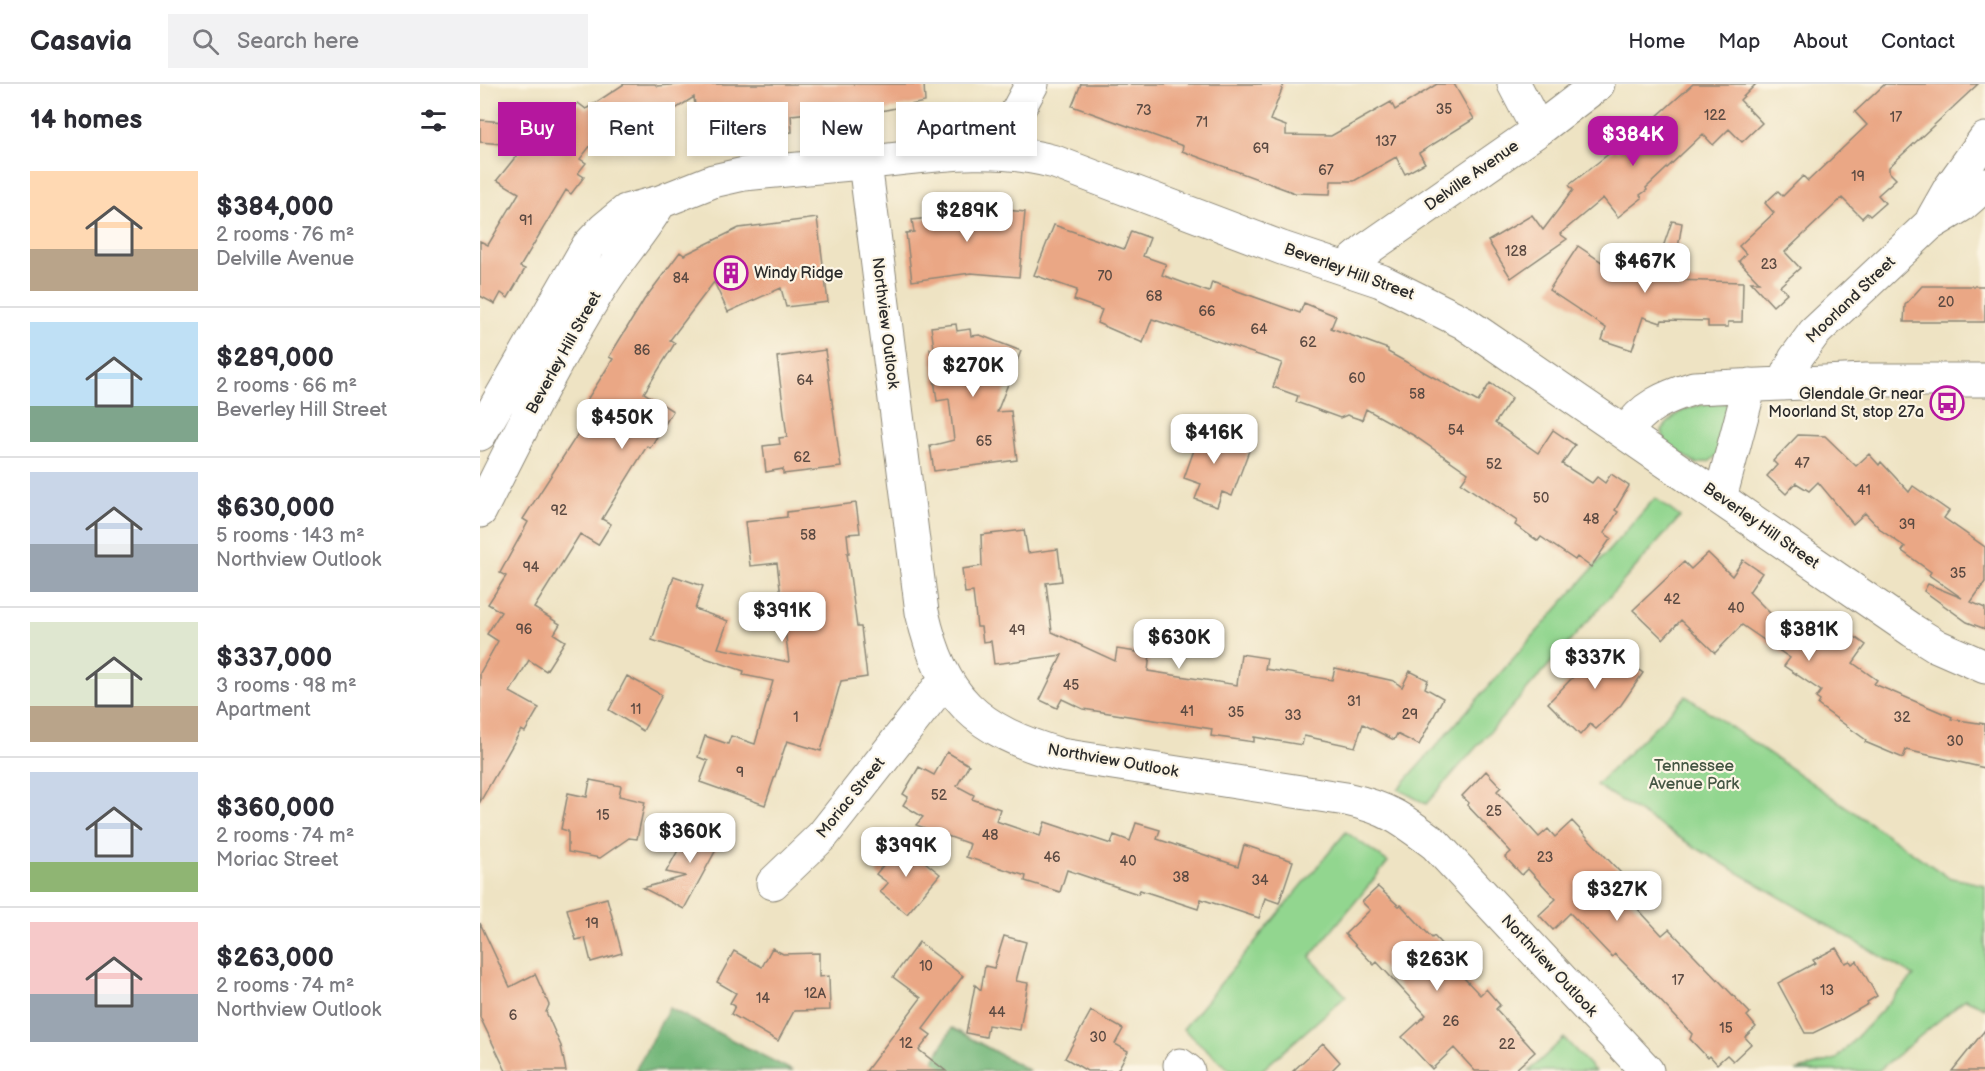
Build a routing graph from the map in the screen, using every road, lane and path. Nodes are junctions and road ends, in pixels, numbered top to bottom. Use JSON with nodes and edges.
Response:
{"nodes":[{"id":1,"x":1032,"y":84,"type":"edge"},
{"id":2,"x":1514,"y":84,"type":"edge"},
{"id":3,"x":1598,"y":84,"type":"edge"},
{"id":4,"x":1022,"y":102,"type":"edge"},
{"id":5,"x":1538,"y":130,"type":"junction"},
{"id":6,"x":1985,"y":139,"type":"edge"},
{"id":7,"x":941,"y":156,"type":"edge"},
{"id":8,"x":1032,"y":156,"type":"edge"},
{"id":9,"x":865,"y":163,"type":"junction"},
{"id":10,"x":1985,"y":185,"type":"edge"},
{"id":11,"x":660,"y":202,"type":"junction"},
{"id":12,"x":1929,"y":225,"type":"junction"},
{"id":13,"x":1345,"y":268,"type":"junction"},
{"id":14,"x":1985,"y":380,"type":"edge"},
{"id":15,"x":1784,"y":384,"type":"junction"},
{"id":16,"x":1750,"y":385,"type":"junction"},
{"id":17,"x":1626,"y":433,"type":"junction"},
{"id":18,"x":480,"y":434,"type":"edge"},
{"id":19,"x":1720,"y":498,"type":"junction"},
{"id":20,"x":480,"y":511,"type":"edge"},
{"id":21,"x":1985,"y":667,"type":"edge"},
{"id":22,"x":945,"y":680,"type":"junction"},
{"id":23,"x":773,"y":883,"type":"dead end"},
{"id":24,"x":1647,"y":1071,"type":"edge"}],
"edges":[{"from":1,"to":4,"type":"street"},
{"from":2,"to":5,"type":"street"},
{"from":3,"to":5,"type":"street","name":"Delville Avenue"},
{"from":5,"to":13,"type":"street","name":"Delville Avenue"},
{"from":6,"to":12,"type":"street","name":"Moorland Street"},
{"from":7,"to":9,"type":"street","name":"Beverley Hill Street"},
{"from":8,"to":13,"type":"street","name":"Beverley Hill Street"},
{"from":9,"to":11,"type":"street","name":"Beverley Hill Street"},
{"from":9,"to":22,"type":"street","name":"Northview Outlook"},
{"from":10,"to":12,"type":"street","name":"Moorland Street"},
{"from":11,"to":18,"type":"street","name":"Beverley Hill Street"},
{"from":11,"to":20,"type":"street","name":"Beverley Hill Street"},
{"from":12,"to":15,"type":"street","name":"Moorland Street"},
{"from":13,"to":17,"type":"street","name":"Beverley Hill Street"},
{"from":14,"to":15,"type":"street"},
{"from":15,"to":16,"type":"street"},
{"from":16,"to":17,"type":"street"},
{"from":16,"to":19,"type":"street"},
{"from":17,"to":19,"type":"street","name":"Beverley Hill Street"},
{"from":19,"to":21,"type":"street","name":"Beverley Hill Street"},
{"from":22,"to":23,"type":"street","name":"Moriac Street"},
{"from":22,"to":24,"type":"street","name":"Northview Outlook"}]}
